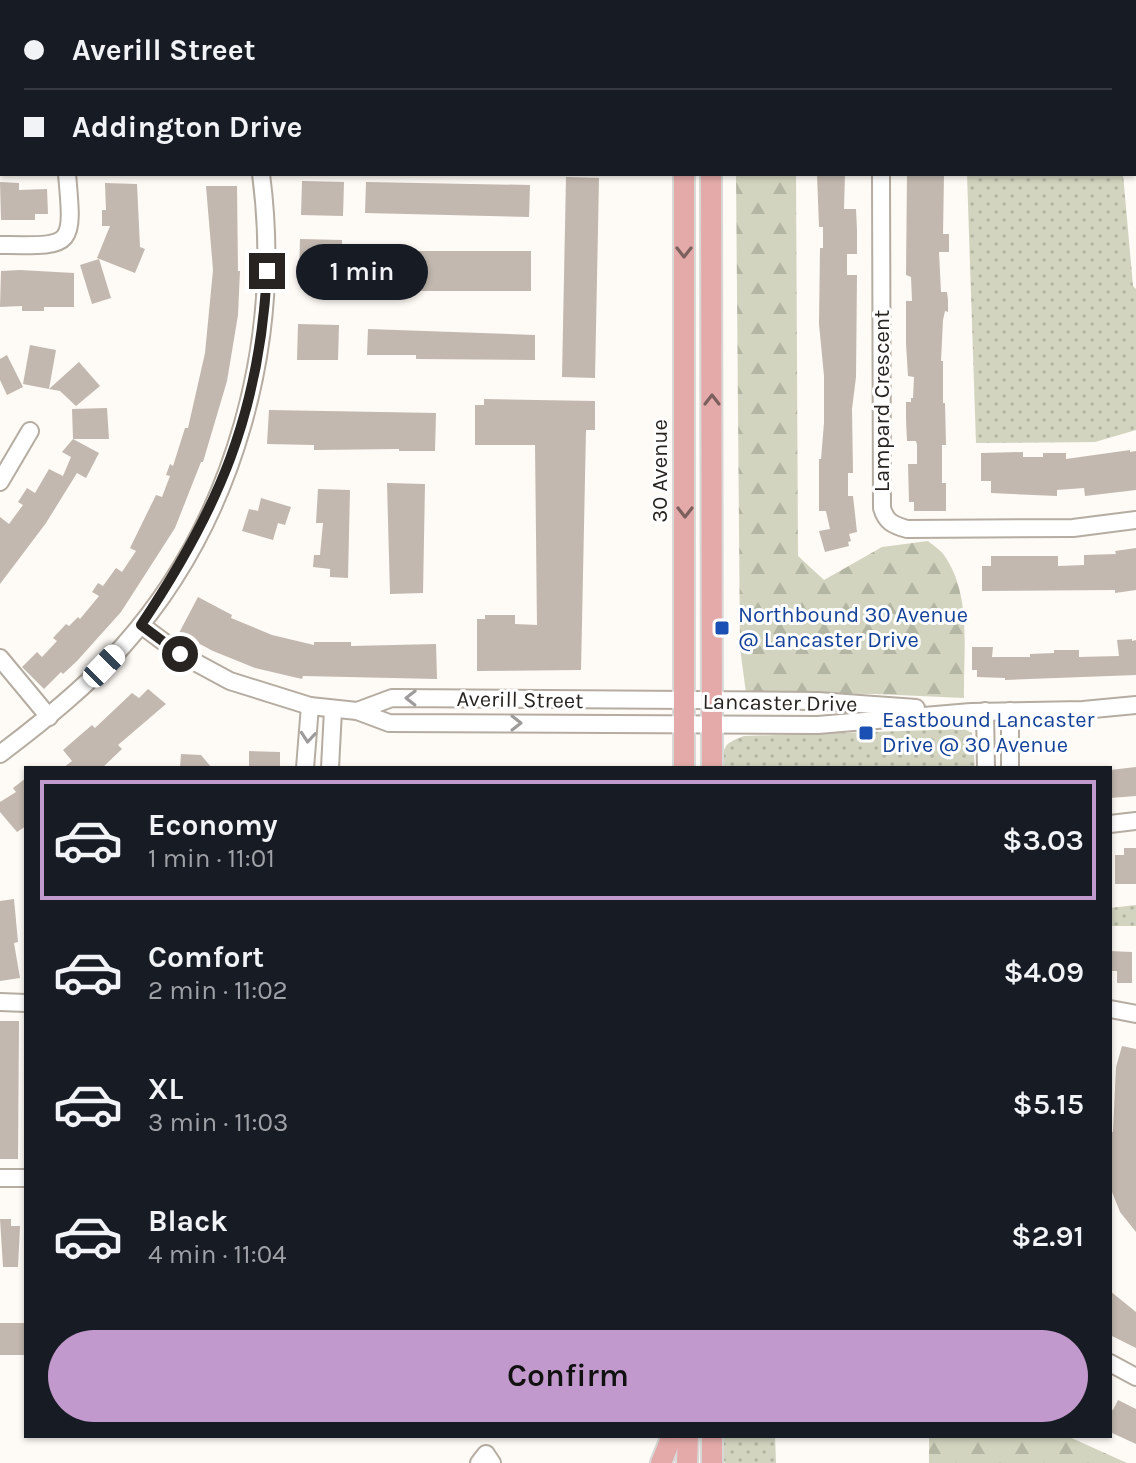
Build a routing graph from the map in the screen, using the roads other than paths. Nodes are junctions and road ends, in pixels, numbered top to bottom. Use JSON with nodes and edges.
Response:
{"nodes":[{"id":1,"x":67,"y":176,"type":"edge"},
{"id":2,"x":261,"y":176,"type":"edge"},
{"id":3,"x":684,"y":176,"type":"edge"},
{"id":4,"x":711,"y":176,"type":"edge"},
{"id":5,"x":881,"y":176,"type":"edge"},
{"id":6,"x":0,"y":245,"type":"edge"},
{"id":7,"x":30,"y":431,"type":"dead end"},
{"id":8,"x":0,"y":482,"type":"edge"},
{"id":9,"x":1136,"y":520,"type":"edge"},
{"id":10,"x":141,"y":625,"type":"junction"},
{"id":11,"x":0,"y":658,"type":"edge"},
{"id":12,"x":685,"y":702,"type":"junction"},
{"id":13,"x":712,"y":702,"type":"junction"},
{"id":14,"x":1136,"y":705,"type":"edge"},
{"id":15,"x":310,"y":706,"type":"junction"},
{"id":16,"x":333,"y":710,"type":"junction"},
{"id":17,"x":357,"y":711,"type":"junction"},
{"id":18,"x":1010,"y":711,"type":"junction"},
{"id":19,"x":978,"y":712,"type":"junction"},
{"id":20,"x":49,"y":717,"type":"junction"},
{"id":21,"x":684,"y":724,"type":"junction"},
{"id":22,"x":712,"y":724,"type":"junction"},
{"id":23,"x":0,"y":754,"type":"edge"},
{"id":24,"x":305,"y":766,"type":"edge"},
{"id":25,"x":330,"y":766,"type":"edge"},
{"id":26,"x":684,"y":766,"type":"edge"},
{"id":27,"x":712,"y":766,"type":"edge"},
{"id":28,"x":986,"y":766,"type":"edge"},
{"id":29,"x":1010,"y":766,"type":"edge"},
{"id":30,"x":1136,"y":821,"type":"edge"},
{"id":31,"x":1112,"y":824,"type":"edge"},
{"id":32,"x":0,"y":1002,"type":"edge"},
{"id":33,"x":24,"y":1003,"type":"edge"},
{"id":34,"x":1112,"y":1009,"type":"edge"},
{"id":35,"x":1136,"y":1014,"type":"edge"},
{"id":36,"x":0,"y":1178,"type":"edge"},
{"id":37,"x":24,"y":1178,"type":"edge"},
{"id":38,"x":1112,"y":1364,"type":"edge"},
{"id":39,"x":1136,"y":1377,"type":"edge"},
{"id":40,"x":671,"y":1438,"type":"edge"},
{"id":41,"x":688,"y":1438,"type":"edge"},
{"id":42,"x":712,"y":1438,"type":"edge"},
{"id":43,"x":479,"y":1463,"type":"edge"},
{"id":44,"x":492,"y":1463,"type":"edge"},
{"id":45,"x":661,"y":1463,"type":"edge"},
{"id":46,"x":687,"y":1463,"type":"edge"},
{"id":47,"x":712,"y":1463,"type":"edge"}],
"edges":[{"from":1,"to":6,"type":"street"},
{"from":2,"to":10,"type":"street"},
{"from":3,"to":12,"type":"main road","name":"30 Avenue","one_way":true},
{"from":13,"to":4,"type":"main road","one_way":true},
{"from":5,"to":9,"type":"street","name":"Lampard Crescent"},
{"from":7,"to":8,"type":"street"},
{"from":10,"to":15,"type":"street","name":"Averill Street"},
{"from":10,"to":20,"type":"street"},
{"from":11,"to":20,"type":"street"},
{"from":12,"to":13,"type":"street","name":"Lancaster Drive"},
{"from":12,"to":17,"type":"street","name":"Averill Street","one_way":true},
{"from":12,"to":21,"type":"main road","name":"30 Avenue"},
{"from":13,"to":19,"type":"street","name":"Lancaster Drive"},
{"from":13,"to":22,"type":"main road"},
{"from":14,"to":18,"type":"street","name":"Lancaster Drive"},
{"from":15,"to":16,"type":"street","name":"Averill Street"},
{"from":15,"to":24,"type":"street","one_way":true},
{"from":16,"to":17,"type":"street","name":"Averill Street"},
{"from":16,"to":25,"type":"street"},
{"from":17,"to":21,"type":"street","name":"Averill Street","one_way":true},
{"from":18,"to":19,"type":"street","name":"Lancaster Drive"},
{"from":18,"to":29,"type":"street"},
{"from":19,"to":22,"type":"street","name":"Lancaster Drive"},
{"from":19,"to":28,"type":"street"},
{"from":20,"to":23,"type":"street"},
{"from":21,"to":22,"type":"street","name":"Lancaster Drive"},
{"from":21,"to":26,"type":"main road","name":"30 Avenue"},
{"from":22,"to":27,"type":"main road"},
{"from":30,"to":31,"type":"street"},
{"from":32,"to":33,"type":"street"},
{"from":34,"to":35,"type":"street"},
{"from":36,"to":37,"type":"street"},
{"from":38,"to":39,"type":"street"},
{"from":40,"to":45,"type":"main road"},
{"from":41,"to":46,"type":"main road"},
{"from":42,"to":47,"type":"main road"},
{"from":43,"to":44,"type":"street"}]}
